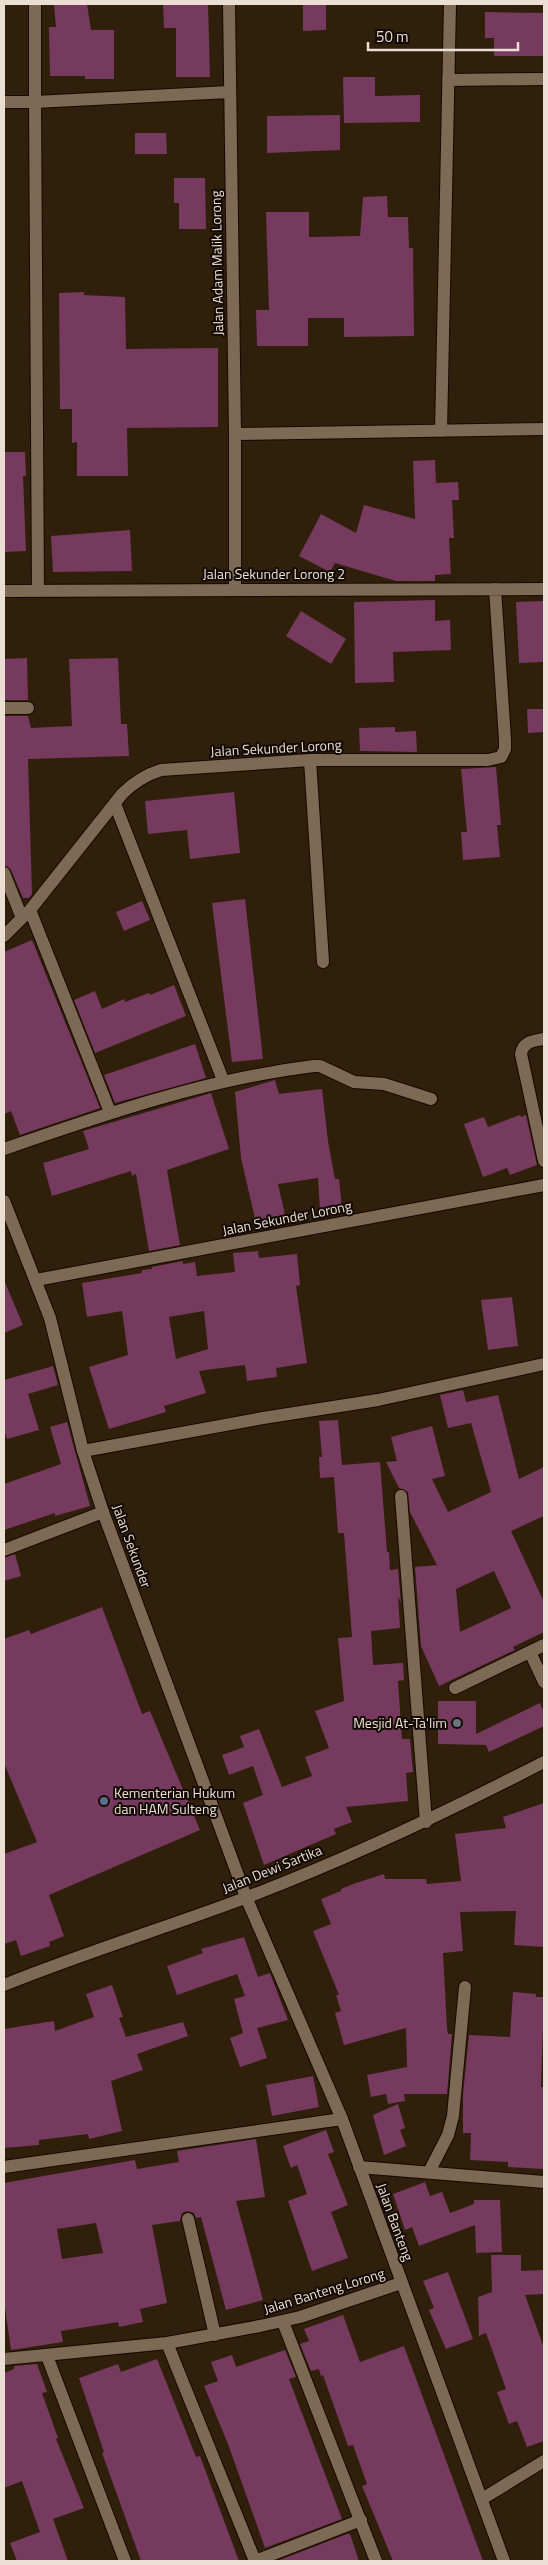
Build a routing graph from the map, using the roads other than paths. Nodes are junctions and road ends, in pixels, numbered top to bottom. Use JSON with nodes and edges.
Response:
{"nodes":[{"id":1,"x":35,"y":4,"type":"edge"},
{"id":2,"x":229,"y":4,"type":"edge"},
{"id":3,"x":450,"y":4,"type":"edge"},
{"id":4,"x":544,"y":79,"type":"edge"},
{"id":5,"x":448,"y":80,"type":"junction"},
{"id":6,"x":229,"y":92,"type":"junction"},
{"id":7,"x":4,"y":102,"type":"edge"},
{"id":8,"x":35,"y":102,"type":"junction"},
{"id":9,"x":544,"y":429,"type":"edge"},
{"id":10,"x":441,"y":431,"type":"junction"},
{"id":11,"x":235,"y":434,"type":"junction"},
{"id":12,"x":235,"y":588,"type":"junction"},
{"id":13,"x":495,"y":589,"type":"junction"},
{"id":14,"x":544,"y":589,"type":"edge"},
{"id":15,"x":4,"y":591,"type":"edge"},
{"id":16,"x":38,"y":591,"type":"junction"},
{"id":17,"x":4,"y":708,"type":"edge"},
{"id":18,"x":28,"y":708,"type":"dead end"},
{"id":19,"x":310,"y":760,"type":"junction"},
{"id":20,"x":115,"y":804,"type":"junction"},
{"id":21,"x":4,"y":873,"type":"edge"},
{"id":22,"x":26,"y":914,"type":"junction"},
{"id":23,"x":4,"y":936,"type":"edge"},
{"id":24,"x":323,"y":962,"type":"dead end"},
{"id":25,"x":544,"y":1039,"type":"edge"},
{"id":26,"x":223,"y":1080,"type":"junction"},
{"id":27,"x":431,"y":1099,"type":"dead end"},
{"id":28,"x":110,"y":1112,"type":"junction"},
{"id":29,"x":4,"y":1149,"type":"edge"},
{"id":30,"x":544,"y":1161,"type":"edge"},
{"id":31,"x":544,"y":1185,"type":"edge"},
{"id":32,"x":4,"y":1200,"type":"edge"},
{"id":33,"x":36,"y":1280,"type":"junction"},
{"id":34,"x":544,"y":1364,"type":"edge"},
{"id":35,"x":83,"y":1451,"type":"junction"},
{"id":36,"x":400,"y":1496,"type":"dead end"},
{"id":37,"x":103,"y":1512,"type":"junction"},
{"id":38,"x":4,"y":1550,"type":"edge"},
{"id":39,"x":544,"y":1645,"type":"edge"},
{"id":40,"x":530,"y":1652,"type":"junction"},
{"id":41,"x":544,"y":1682,"type":"edge"},
{"id":42,"x":455,"y":1688,"type":"dead end"},
{"id":43,"x":544,"y":1762,"type":"edge"},
{"id":44,"x":426,"y":1822,"type":"junction"},
{"id":45,"x":246,"y":1897,"type":"junction"},
{"id":46,"x":4,"y":1985,"type":"edge"},
{"id":47,"x":465,"y":1987,"type":"dead end"},
{"id":48,"x":342,"y":2119,"type":"junction"},
{"id":49,"x":4,"y":2167,"type":"edge"},
{"id":50,"x":359,"y":2167,"type":"junction"},
{"id":51,"x":429,"y":2172,"type":"junction"},
{"id":52,"x":544,"y":2182,"type":"edge"},
{"id":53,"x":188,"y":2219,"type":"dead end"},
{"id":54,"x":401,"y":2283,"type":"junction"},
{"id":55,"x":283,"y":2322,"type":"junction"},
{"id":56,"x":215,"y":2335,"type":"junction"},
{"id":57,"x":167,"y":2343,"type":"junction"},
{"id":58,"x":47,"y":2356,"type":"junction"},
{"id":59,"x":4,"y":2359,"type":"edge"},
{"id":60,"x":544,"y":2461,"type":"edge"},
{"id":61,"x":482,"y":2499,"type":"junction"},
{"id":62,"x":361,"y":2520,"type":"junction"},
{"id":63,"x":125,"y":2561,"type":"edge"},
{"id":64,"x":255,"y":2561,"type":"edge"},
{"id":65,"x":376,"y":2561,"type":"edge"},
{"id":66,"x":504,"y":2561,"type":"edge"}],
"edges":[{"from":1,"to":8,"type":"street"},
{"from":2,"to":6,"type":"street","name":"Jalan Adam Malik Lorong"},
{"from":3,"to":5,"type":"street"},
{"from":4,"to":5,"type":"street"},
{"from":5,"to":10,"type":"street"},
{"from":6,"to":8,"type":"street"},
{"from":6,"to":11,"type":"street","name":"Jalan Adam Malik Lorong"},
{"from":7,"to":8,"type":"street"},
{"from":8,"to":16,"type":"street"},
{"from":9,"to":10,"type":"street"},
{"from":10,"to":11,"type":"street"},
{"from":11,"to":12,"type":"street","name":"Jalan Adam Malik Lorong"},
{"from":12,"to":13,"type":"street","name":"Jalan Sekunder Lorong 2"},
{"from":12,"to":16,"type":"street","name":"Jalan Sekunder Lorong 2"},
{"from":13,"to":14,"type":"street","name":"Jalan Sekunder Lorong 2"},
{"from":13,"to":19,"type":"street","name":"Jalan Sekunder Lorong"},
{"from":15,"to":16,"type":"street","name":"Jalan Sekunder Lorong 2"},
{"from":17,"to":18,"type":"street"},
{"from":19,"to":20,"type":"street","name":"Jalan Sekunder Lorong"},
{"from":19,"to":24,"type":"street"},
{"from":20,"to":22,"type":"street","name":"Jalan Sekunder Lorong"},
{"from":20,"to":26,"type":"street"},
{"from":21,"to":22,"type":"street"},
{"from":22,"to":23,"type":"street","name":"Jalan Sekunder Lorong"},
{"from":22,"to":28,"type":"street"},
{"from":25,"to":30,"type":"street"},
{"from":26,"to":27,"type":"street"},
{"from":26,"to":28,"type":"street"},
{"from":28,"to":29,"type":"street"},
{"from":31,"to":33,"type":"street","name":"Jalan Sekunder Lorong"},
{"from":32,"to":33,"type":"street","name":"Jalan Sekunder"},
{"from":33,"to":35,"type":"street","name":"Jalan Sekunder"},
{"from":34,"to":35,"type":"street"},
{"from":35,"to":37,"type":"street","name":"Jalan Sekunder"},
{"from":36,"to":44,"type":"street"},
{"from":37,"to":38,"type":"street"},
{"from":37,"to":45,"type":"street","name":"Jalan Sekunder"},
{"from":39,"to":40,"type":"street"},
{"from":40,"to":41,"type":"street"},
{"from":40,"to":42,"type":"street"},
{"from":43,"to":44,"type":"street","name":"Jalan Dewi Sartika"},
{"from":44,"to":45,"type":"street","name":"Jalan Dewi Sartika"},
{"from":45,"to":46,"type":"street","name":"Jalan Dewi Sartika"},
{"from":45,"to":48,"type":"street","name":"Jalan Banteng"},
{"from":47,"to":51,"type":"street"},
{"from":48,"to":49,"type":"street"},
{"from":48,"to":50,"type":"street","name":"Jalan Banteng"},
{"from":50,"to":51,"type":"street"},
{"from":50,"to":54,"type":"street","name":"Jalan Banteng"},
{"from":51,"to":52,"type":"street"},
{"from":53,"to":56,"type":"street"},
{"from":54,"to":55,"type":"street","name":"Jalan Banteng Lorong"},
{"from":54,"to":61,"type":"street","name":"Jalan Banteng"},
{"from":55,"to":56,"type":"street","name":"Jalan Banteng Lorong"},
{"from":55,"to":62,"type":"street"},
{"from":56,"to":57,"type":"street","name":"Jalan Banteng Lorong"},
{"from":57,"to":58,"type":"street","name":"Jalan Banteng Lorong"},
{"from":57,"to":64,"type":"street"},
{"from":58,"to":59,"type":"street","name":"Jalan Banteng Lorong"},
{"from":58,"to":63,"type":"street"},
{"from":60,"to":61,"type":"street"},
{"from":61,"to":66,"type":"street","name":"Jalan Banteng"},
{"from":62,"to":64,"type":"street"},
{"from":62,"to":65,"type":"street"}]}
